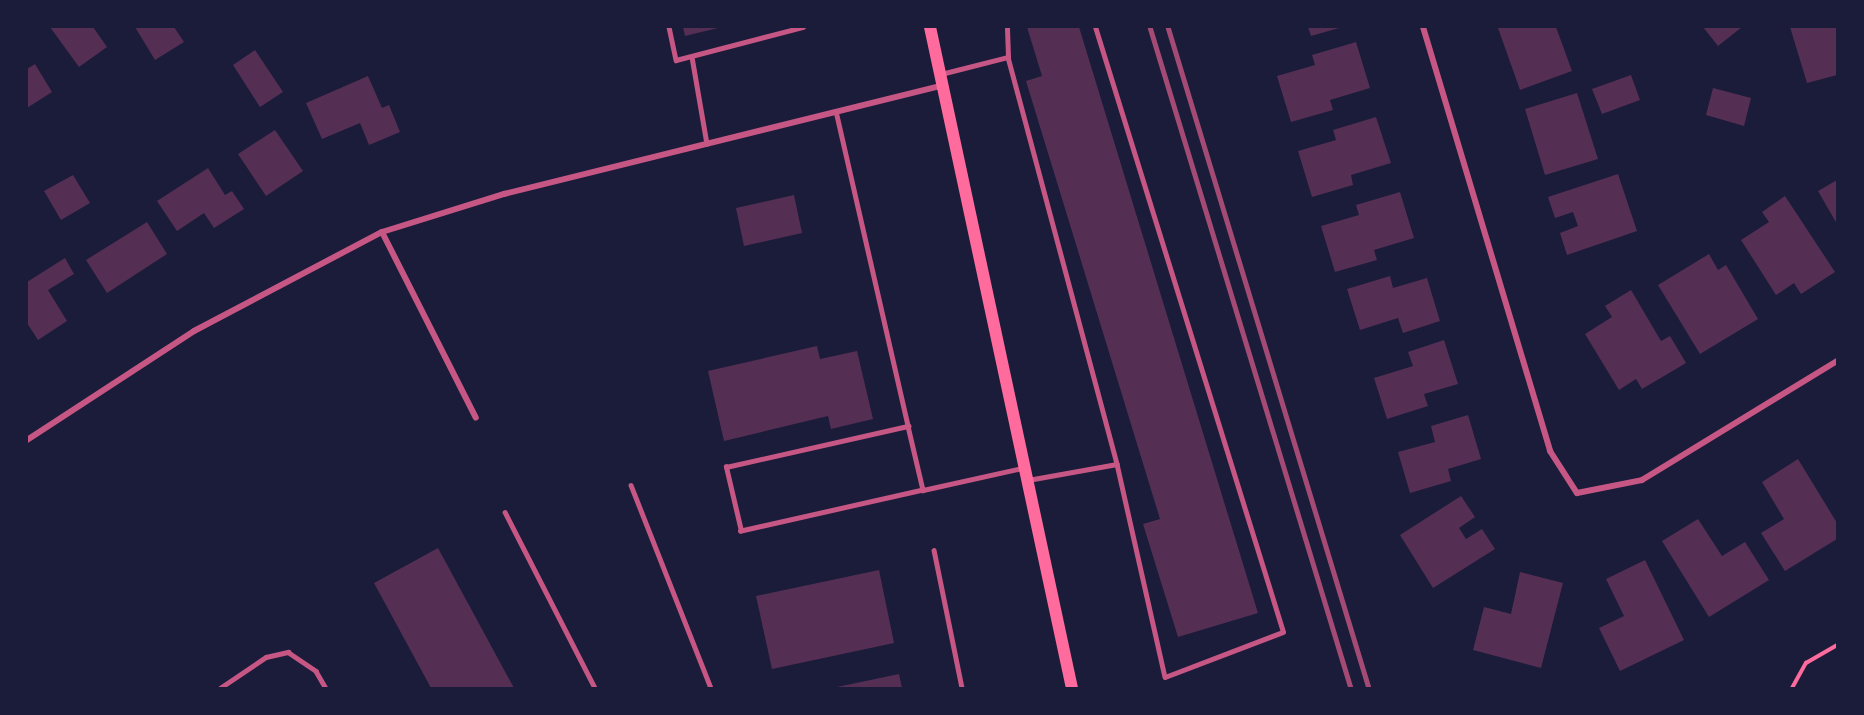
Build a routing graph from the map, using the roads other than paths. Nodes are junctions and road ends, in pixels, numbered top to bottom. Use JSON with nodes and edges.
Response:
{"nodes":[{"id":1,"x":669,"y":27,"type":"edge"},
{"id":2,"x":802,"y":27,"type":"edge"},
{"id":3,"x":930,"y":27,"type":"edge"},
{"id":4,"x":1007,"y":27,"type":"edge"},
{"id":5,"x":1095,"y":27,"type":"edge"},
{"id":6,"x":1423,"y":27,"type":"edge"},
{"id":7,"x":692,"y":57,"type":"junction"},
{"id":8,"x":1008,"y":57,"type":"junction"},
{"id":9,"x":942,"y":80,"type":"junction"},
{"id":10,"x":836,"y":111,"type":"junction"},
{"id":11,"x":706,"y":144,"type":"junction"},
{"id":12,"x":382,"y":232,"type":"junction"},
{"id":13,"x":1837,"y":361,"type":"edge"},
{"id":14,"x":476,"y":418,"type":"dead end"},
{"id":15,"x":908,"y":426,"type":"junction"},
{"id":16,"x":27,"y":440,"type":"edge"},
{"id":17,"x":1117,"y":464,"type":"junction"},
{"id":18,"x":1024,"y":467,"type":"junction"},
{"id":19,"x":1026,"y":481,"type":"junction"},
{"id":20,"x":631,"y":485,"type":"dead end"},
{"id":21,"x":923,"y":490,"type":"junction"},
{"id":22,"x":505,"y":512,"type":"dead end"},
{"id":23,"x":934,"y":550,"type":"dead end"},
{"id":24,"x":220,"y":688,"type":"edge"},
{"id":25,"x":326,"y":688,"type":"edge"},
{"id":26,"x":596,"y":688,"type":"edge"},
{"id":27,"x":711,"y":688,"type":"edge"},
{"id":28,"x":962,"y":688,"type":"edge"},
{"id":29,"x":1072,"y":688,"type":"edge"}],
"edges":[{"from":1,"to":7,"type":"lane"},
{"from":2,"to":7,"type":"lane"},
{"from":3,"to":9,"type":"main road"},
{"from":4,"to":8,"type":"lane"},
{"from":5,"to":17,"type":"lane"},
{"from":6,"to":13,"type":"street"},
{"from":7,"to":11,"type":"lane"},
{"from":8,"to":9,"type":"lane"},
{"from":8,"to":17,"type":"lane"},
{"from":9,"to":10,"type":"street"},
{"from":9,"to":18,"type":"main road"},
{"from":10,"to":11,"type":"street"},
{"from":10,"to":15,"type":"lane"},
{"from":11,"to":12,"type":"street"},
{"from":12,"to":14,"type":"street"},
{"from":12,"to":16,"type":"street"},
{"from":15,"to":21,"type":"lane"},
{"from":15,"to":21,"type":"lane"},
{"from":17,"to":19,"type":"lane"},
{"from":18,"to":19,"type":"main road"},
{"from":18,"to":21,"type":"lane"},
{"from":19,"to":29,"type":"main road"},
{"from":20,"to":27,"type":"lane"},
{"from":22,"to":26,"type":"lane"},
{"from":23,"to":28,"type":"lane"},
{"from":24,"to":25,"type":"lane"}]}
